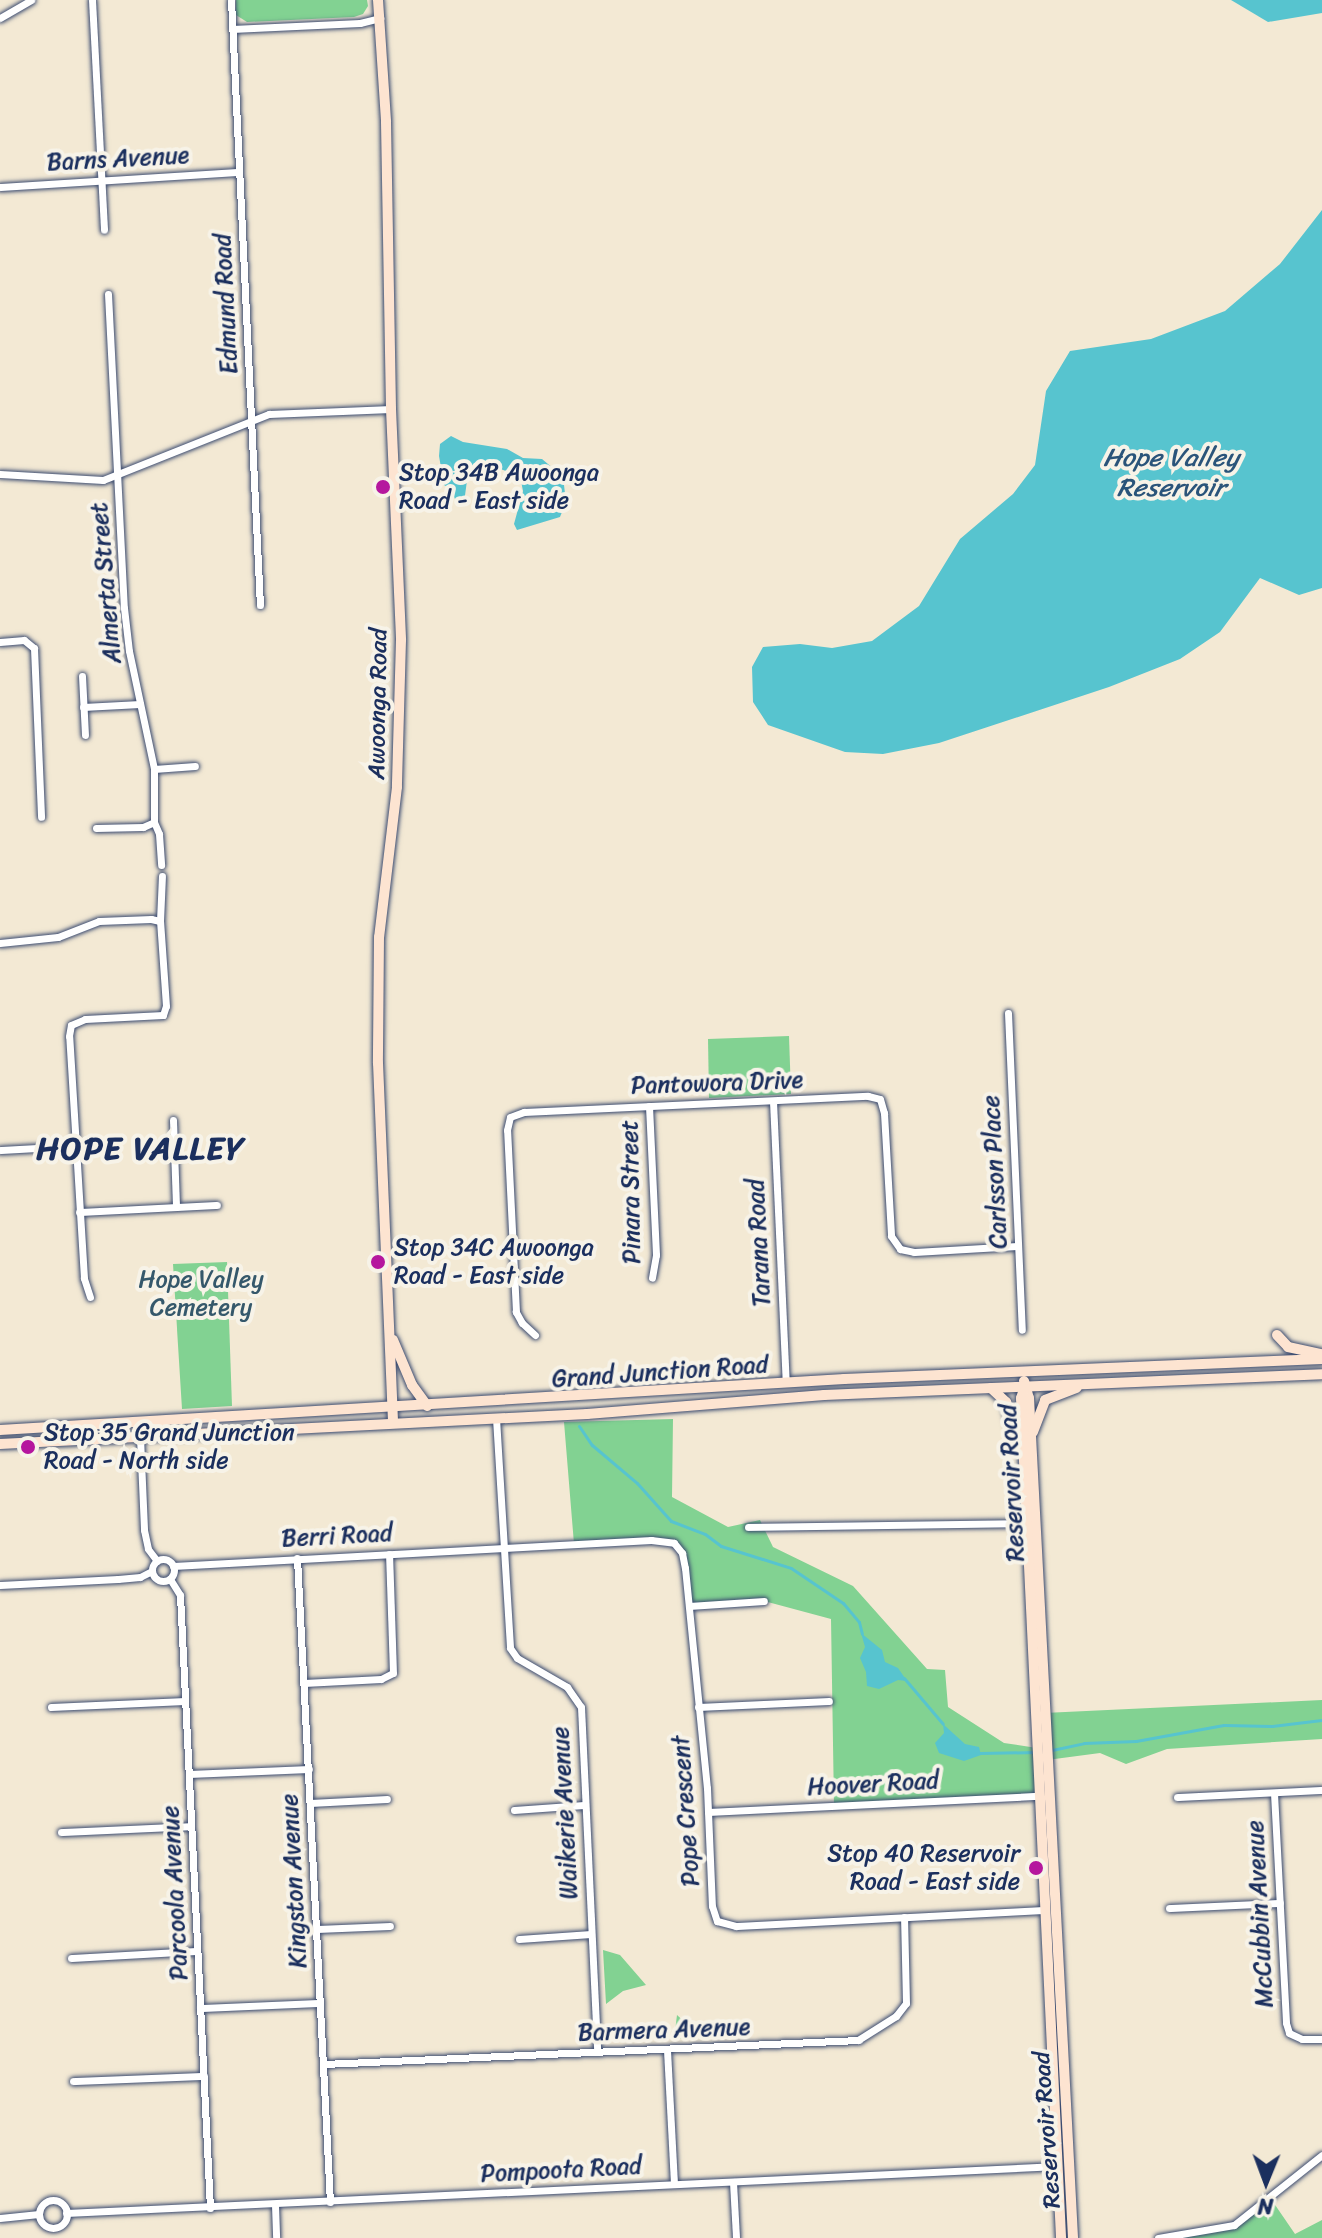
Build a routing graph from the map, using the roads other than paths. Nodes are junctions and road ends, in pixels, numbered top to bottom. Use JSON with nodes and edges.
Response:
{"nodes":[{"id":1,"x":31,"y":0,"type":"edge"},
{"id":2,"x":92,"y":0,"type":"edge"},
{"id":3,"x":231,"y":0,"type":"edge"},
{"id":4,"x":378,"y":0,"type":"edge"},
{"id":5,"x":0,"y":18,"type":"edge"},
{"id":6,"x":380,"y":18,"type":"junction"},
{"id":7,"x":232,"y":29,"type":"junction"},
{"id":8,"x":238,"y":172,"type":"junction"},
{"id":9,"x":101,"y":181,"type":"junction"},
{"id":10,"x":0,"y":187,"type":"edge"},
{"id":11,"x":104,"y":230,"type":"dead end"},
{"id":12,"x":108,"y":294,"type":"dead end"},
{"id":13,"x":391,"y":409,"type":"junction"},
{"id":14,"x":252,"y":419,"type":"junction"},
{"id":15,"x":118,"y":473,"type":"junction"},
{"id":16,"x":0,"y":474,"type":"edge"},
{"id":17,"x":260,"y":605,"type":"dead end"},
{"id":18,"x":0,"y":642,"type":"edge"},
{"id":19,"x":82,"y":676,"type":"dead end"},
{"id":20,"x":140,"y":704,"type":"junction"},
{"id":21,"x":83,"y":707,"type":"junction"},
{"id":22,"x":85,"y":735,"type":"dead end"},
{"id":23,"x":195,"y":766,"type":"dead end"},
{"id":24,"x":154,"y":769,"type":"junction"},
{"id":25,"x":41,"y":817,"type":"dead end"},
{"id":26,"x":154,"y":822,"type":"junction"},
{"id":27,"x":96,"y":828,"type":"dead end"},
{"id":28,"x":161,"y":865,"type":"dead end"},
{"id":29,"x":162,"y":876,"type":"dead end"},
{"id":30,"x":160,"y":921,"type":"junction"},
{"id":31,"x":0,"y":943,"type":"edge"},
{"id":32,"x":1008,"y":1013,"type":"dead end"},
{"id":33,"x":773,"y":1101,"type":"junction"},
{"id":34,"x":649,"y":1106,"type":"junction"},
{"id":35,"x":173,"y":1120,"type":"dead end"},
{"id":36,"x":74,"y":1146,"type":"junction"},
{"id":37,"x":0,"y":1150,"type":"edge"},
{"id":38,"x":217,"y":1205,"type":"dead end"},
{"id":39,"x":176,"y":1207,"type":"junction"},
{"id":40,"x":79,"y":1212,"type":"junction"},
{"id":41,"x":1018,"y":1246,"type":"junction"},
{"id":42,"x":652,"y":1278,"type":"dead end"},
{"id":43,"x":90,"y":1297,"type":"dead end"},
{"id":44,"x":1022,"y":1330,"type":"dead end"},
{"id":45,"x":391,"y":1334,"type":"junction"},
{"id":46,"x":535,"y":1335,"type":"dead end"},
{"id":47,"x":1277,"y":1335,"type":"dead end"},
{"id":48,"x":1322,"y":1356,"type":"edge"},
{"id":49,"x":1277,"y":1360,"type":"junction"},
{"id":50,"x":1262,"y":1361,"type":"junction"},
{"id":51,"x":1024,"y":1371,"type":"junction"},
{"id":52,"x":1322,"y":1374,"type":"edge"},
{"id":53,"x":1278,"y":1376,"type":"junction"},
{"id":54,"x":1262,"y":1377,"type":"junction"},
{"id":55,"x":786,"y":1383,"type":"junction"},
{"id":56,"x":1098,"y":1383,"type":"junction"},
{"id":57,"x":1025,"y":1386,"type":"junction"},
{"id":58,"x":990,"y":1388,"type":"junction"},
{"id":59,"x":824,"y":1395,"type":"junction"},
{"id":60,"x":765,"y":1399,"type":"junction"},
{"id":61,"x":427,"y":1406,"type":"junction"},
{"id":62,"x":393,"y":1408,"type":"junction"},
{"id":63,"x":496,"y":1418,"type":"junction"},
{"id":64,"x":138,"y":1423,"type":"junction"},
{"id":65,"x":393,"y":1423,"type":"junction"},
{"id":66,"x":0,"y":1430,"type":"edge"},
{"id":67,"x":140,"y":1437,"type":"junction"},
{"id":68,"x":0,"y":1444,"type":"edge"},
{"id":69,"x":1031,"y":1444,"type":"junction"},
{"id":70,"x":1025,"y":1493,"type":"junction"},
{"id":71,"x":1031,"y":1522,"type":"junction"},
{"id":72,"x":748,"y":1527,"type":"dead end"},
{"id":73,"x":503,"y":1548,"type":"junction"},
{"id":74,"x":389,"y":1554,"type":"junction"},
{"id":75,"x":297,"y":1558,"type":"junction"},
{"id":76,"x":157,"y":1561,"type":"junction"},
{"id":77,"x":173,"y":1566,"type":"junction"},
{"id":78,"x":152,"y":1571,"type":"junction"},
{"id":79,"x":170,"y":1579,"type":"junction"},
{"id":80,"x":0,"y":1585,"type":"edge"},
{"id":81,"x":764,"y":1601,"type":"dead end"},
{"id":82,"x":689,"y":1606,"type":"junction"},
{"id":83,"x":304,"y":1683,"type":"junction"},
{"id":84,"x":185,"y":1701,"type":"junction"},
{"id":85,"x":829,"y":1701,"type":"dead end"},
{"id":86,"x":51,"y":1707,"type":"dead end"},
{"id":87,"x":698,"y":1707,"type":"junction"},
{"id":88,"x":309,"y":1769,"type":"junction"},
{"id":89,"x":189,"y":1774,"type":"junction"},
{"id":90,"x":1322,"y":1790,"type":"edge"},
{"id":91,"x":1274,"y":1793,"type":"junction"},
{"id":92,"x":1044,"y":1796,"type":"junction"},
{"id":93,"x":1177,"y":1797,"type":"dead end"},
{"id":94,"x":387,"y":1799,"type":"dead end"},
{"id":95,"x":310,"y":1803,"type":"junction"},
{"id":96,"x":584,"y":1805,"type":"junction"},
{"id":97,"x":514,"y":1810,"type":"dead end"},
{"id":98,"x":708,"y":1812,"type":"junction"},
{"id":99,"x":191,"y":1826,"type":"junction"},
{"id":100,"x":61,"y":1832,"type":"dead end"},
{"id":101,"x":1280,"y":1903,"type":"junction"},
{"id":102,"x":1169,"y":1908,"type":"dead end"},
{"id":103,"x":1050,"y":1910,"type":"junction"},
{"id":104,"x":904,"y":1917,"type":"junction"},
{"id":105,"x":390,"y":1926,"type":"dead end"},
{"id":106,"x":317,"y":1929,"type":"junction"},
{"id":107,"x":591,"y":1934,"type":"junction"},
{"id":108,"x":519,"y":1939,"type":"dead end"},
{"id":109,"x":197,"y":1951,"type":"junction"},
{"id":110,"x":71,"y":1958,"type":"dead end"},
{"id":111,"x":320,"y":2003,"type":"junction"},
{"id":112,"x":200,"y":2008,"type":"junction"},
{"id":113,"x":1322,"y":2039,"type":"edge"},
{"id":114,"x":667,"y":2050,"type":"junction"},
{"id":115,"x":597,"y":2052,"type":"junction"},
{"id":116,"x":324,"y":2064,"type":"junction"},
{"id":117,"x":204,"y":2076,"type":"junction"},
{"id":118,"x":73,"y":2081,"type":"dead end"},
{"id":119,"x":1322,"y":2155,"type":"edge"},
{"id":120,"x":1064,"y":2166,"type":"junction"},
{"id":121,"x":733,"y":2182,"type":"junction"},
{"id":122,"x":674,"y":2184,"type":"junction"},
{"id":123,"x":330,"y":2202,"type":"junction"},
{"id":124,"x":275,"y":2205,"type":"junction"},
{"id":125,"x":210,"y":2208,"type":"junction"},
{"id":126,"x":66,"y":2213,"type":"junction"},
{"id":127,"x":39,"y":2214,"type":"junction"},
{"id":128,"x":0,"y":2218,"type":"edge"},
{"id":129,"x":276,"y":2238,"type":"edge"},
{"id":130,"x":736,"y":2238,"type":"edge"},
{"id":131,"x":1061,"y":2238,"type":"edge"},
{"id":132,"x":1073,"y":2238,"type":"edge"},
{"id":133,"x":1158,"y":2238,"type":"edge"}],
"edges":[{"from":1,"to":5,"type":"street"},
{"from":2,"to":9,"type":"street"},
{"from":3,"to":7,"type":"street","name":"Edmund Road"},
{"from":4,"to":6,"type":"main road","name":"Awoonga Road"},
{"from":6,"to":7,"type":"street"},
{"from":6,"to":13,"type":"main road","name":"Awoonga Road"},
{"from":7,"to":8,"type":"street","name":"Edmund Road"},
{"from":8,"to":9,"type":"street","name":"Barns Avenue"},
{"from":8,"to":14,"type":"street","name":"Edmund Road"},
{"from":9,"to":10,"type":"street","name":"Barns Avenue"},
{"from":9,"to":11,"type":"street"},
{"from":12,"to":15,"type":"street","name":"Almerta Street"},
{"from":13,"to":14,"type":"street"},
{"from":13,"to":45,"type":"main road","name":"Awoonga Road"},
{"from":14,"to":15,"type":"street"},
{"from":14,"to":17,"type":"street","name":"Edmund Road"},
{"from":15,"to":16,"type":"street"},
{"from":15,"to":20,"type":"street","name":"Almerta Street"},
{"from":18,"to":25,"type":"street"},
{"from":19,"to":21,"type":"street"},
{"from":20,"to":21,"type":"street"},
{"from":20,"to":24,"type":"street","name":"Almerta Street"},
{"from":21,"to":22,"type":"street"},
{"from":23,"to":24,"type":"street"},
{"from":24,"to":26,"type":"street","name":"Almerta Street"},
{"from":26,"to":27,"type":"street"},
{"from":26,"to":28,"type":"street","name":"Almerta Street"},
{"from":29,"to":30,"type":"street"},
{"from":30,"to":31,"type":"street"},
{"from":30,"to":36,"type":"street"},
{"from":32,"to":41,"type":"street","name":"Carlsson Place"},
{"from":33,"to":34,"type":"street","name":"Pantowora Drive"},
{"from":33,"to":41,"type":"street","name":"Pantowora Drive"},
{"from":33,"to":55,"type":"street","name":"Tarana Road"},
{"from":34,"to":42,"type":"street","name":"Pinara Street"},
{"from":34,"to":46,"type":"street","name":"Pantowora Drive"},
{"from":35,"to":39,"type":"street"},
{"from":36,"to":37,"type":"street"},
{"from":36,"to":40,"type":"street"},
{"from":38,"to":39,"type":"street"},
{"from":39,"to":40,"type":"street"},
{"from":40,"to":43,"type":"street"},
{"from":41,"to":44,"type":"street","name":"Carlsson Place"},
{"from":45,"to":61,"type":"main road"},
{"from":45,"to":62,"type":"main road","name":"Awoonga Road"},
{"from":47,"to":48,"type":"main road"},
{"from":48,"to":49,"type":"main road","name":"Grand Junction Road"},
{"from":49,"to":50,"type":"main road","name":"Grand Junction Road"},
{"from":49,"to":53,"type":"main road"},
{"from":50,"to":51,"type":"main road","name":"Grand Junction Road"},
{"from":50,"to":54,"type":"main road"},
{"from":51,"to":55,"type":"main road","name":"Grand Junction Road"},
{"from":51,"to":57,"type":"main road"},
{"from":52,"to":53,"type":"main road","name":"Grand Junction Road"},
{"from":53,"to":54,"type":"main road","name":"Grand Junction Road"},
{"from":54,"to":56,"type":"main road","name":"Grand Junction Road"},
{"from":55,"to":59,"type":"main road"},
{"from":55,"to":60,"type":"main road"},
{"from":55,"to":61,"type":"main road","name":"Grand Junction Road"},
{"from":56,"to":57,"type":"main road","name":"Grand Junction Road"},
{"from":56,"to":69,"type":"main road"},
{"from":57,"to":58,"type":"main road","name":"Grand Junction Road"},
{"from":57,"to":69,"type":"main road","name":"Reservoir Road"},
{"from":57,"to":70,"type":"main road","name":"Reservoir Road"},
{"from":58,"to":59,"type":"main road","name":"Grand Junction Road"},
{"from":58,"to":70,"type":"main road"},
{"from":59,"to":60,"type":"main road","name":"Grand Junction Road"},
{"from":60,"to":63,"type":"main road","name":"Grand Junction Road"},
{"from":61,"to":62,"type":"main road","name":"Grand Junction Road"},
{"from":62,"to":64,"type":"main road","name":"Grand Junction Road"},
{"from":62,"to":65,"type":"main road","name":"Awoonga Road"},
{"from":63,"to":65,"type":"main road","name":"Grand Junction Road"},
{"from":63,"to":73,"type":"street","name":"Waikerie Avenue"},
{"from":64,"to":66,"type":"main road","name":"Grand Junction Road"},
{"from":64,"to":67,"type":"main road"},
{"from":65,"to":67,"type":"main road","name":"Grand Junction Road"},
{"from":67,"to":68,"type":"main road","name":"Grand Junction Road"},
{"from":67,"to":76,"type":"street"},
{"from":69,"to":71,"type":"main road","name":"Reservoir Road"},
{"from":70,"to":71,"type":"main road","name":"Reservoir Road"},
{"from":71,"to":72,"type":"street"},
{"from":71,"to":92,"type":"main road","name":"Reservoir Road"},
{"from":73,"to":74,"type":"street","name":"Berri Road"},
{"from":73,"to":82,"type":"street","name":"Pope Crescent"},
{"from":73,"to":96,"type":"street","name":"Waikerie Avenue"},
{"from":74,"to":75,"type":"street","name":"Berri Road"},
{"from":74,"to":83,"type":"street"},
{"from":75,"to":77,"type":"street","name":"Berri Road"},
{"from":75,"to":83,"type":"street","name":"Kingston Avenue"},
{"from":76,"to":77,"type":"street"},
{"from":76,"to":78,"type":"street"},
{"from":77,"to":79,"type":"street"},
{"from":78,"to":79,"type":"street"},
{"from":78,"to":80,"type":"street"},
{"from":79,"to":84,"type":"street","name":"Parcoola Avenue"},
{"from":81,"to":82,"type":"street"},
{"from":82,"to":87,"type":"street","name":"Pope Crescent"},
{"from":83,"to":88,"type":"street","name":"Kingston Avenue"},
{"from":84,"to":86,"type":"street"},
{"from":84,"to":89,"type":"street","name":"Parcoola Avenue"},
{"from":85,"to":87,"type":"street"},
{"from":87,"to":98,"type":"street","name":"Pope Crescent"},
{"from":88,"to":89,"type":"street"},
{"from":88,"to":95,"type":"street","name":"Kingston Avenue"},
{"from":89,"to":99,"type":"street","name":"Parcoola Avenue"},
{"from":90,"to":91,"type":"street"},
{"from":91,"to":93,"type":"street"},
{"from":91,"to":101,"type":"street","name":"McCubbin Avenue"},
{"from":92,"to":98,"type":"street","name":"Hoover Road"},
{"from":92,"to":103,"type":"main road","name":"Reservoir Road"},
{"from":94,"to":95,"type":"street"},
{"from":95,"to":106,"type":"street","name":"Kingston Avenue"},
{"from":96,"to":97,"type":"street"},
{"from":96,"to":107,"type":"street","name":"Waikerie Avenue"},
{"from":98,"to":104,"type":"street","name":"Pope Crescent"},
{"from":99,"to":100,"type":"street"},
{"from":99,"to":109,"type":"street","name":"Parcoola Avenue"},
{"from":101,"to":102,"type":"street"},
{"from":101,"to":113,"type":"street","name":"McCubbin Avenue"},
{"from":103,"to":104,"type":"street","name":"Pope Crescent"},
{"from":103,"to":120,"type":"main road","name":"Reservoir Road"},
{"from":104,"to":114,"type":"street","name":"Barmera Avenue"},
{"from":105,"to":106,"type":"street"},
{"from":106,"to":111,"type":"street","name":"Kingston Avenue"},
{"from":107,"to":108,"type":"street"},
{"from":107,"to":115,"type":"street","name":"Waikerie Avenue"},
{"from":109,"to":110,"type":"street"},
{"from":109,"to":112,"type":"street","name":"Parcoola Avenue"},
{"from":111,"to":112,"type":"street"},
{"from":111,"to":116,"type":"street","name":"Kingston Avenue"},
{"from":112,"to":117,"type":"street","name":"Parcoola Avenue"},
{"from":114,"to":115,"type":"street","name":"Barmera Avenue"},
{"from":114,"to":122,"type":"street"},
{"from":115,"to":116,"type":"street","name":"Barmera Avenue"},
{"from":116,"to":123,"type":"street","name":"Kingston Avenue"},
{"from":117,"to":118,"type":"street"},
{"from":117,"to":125,"type":"street","name":"Parcoola Avenue"},
{"from":119,"to":133,"type":"street"},
{"from":120,"to":121,"type":"street","name":"Pompoota Road"},
{"from":120,"to":131,"type":"main road","name":"Reservoir Road"},
{"from":120,"to":132,"type":"main road","name":"Reservoir Road"},
{"from":121,"to":122,"type":"street","name":"Pompoota Road"},
{"from":121,"to":130,"type":"street"},
{"from":122,"to":123,"type":"street","name":"Pompoota Road"},
{"from":123,"to":124,"type":"street","name":"Pompoota Road"},
{"from":124,"to":125,"type":"street","name":"Pompoota Road"},
{"from":124,"to":129,"type":"street"},
{"from":125,"to":126,"type":"street","name":"Pompoota Road"},
{"from":126,"to":127,"type":"street"},
{"from":126,"to":127,"type":"street"},
{"from":127,"to":128,"type":"street"}]}
